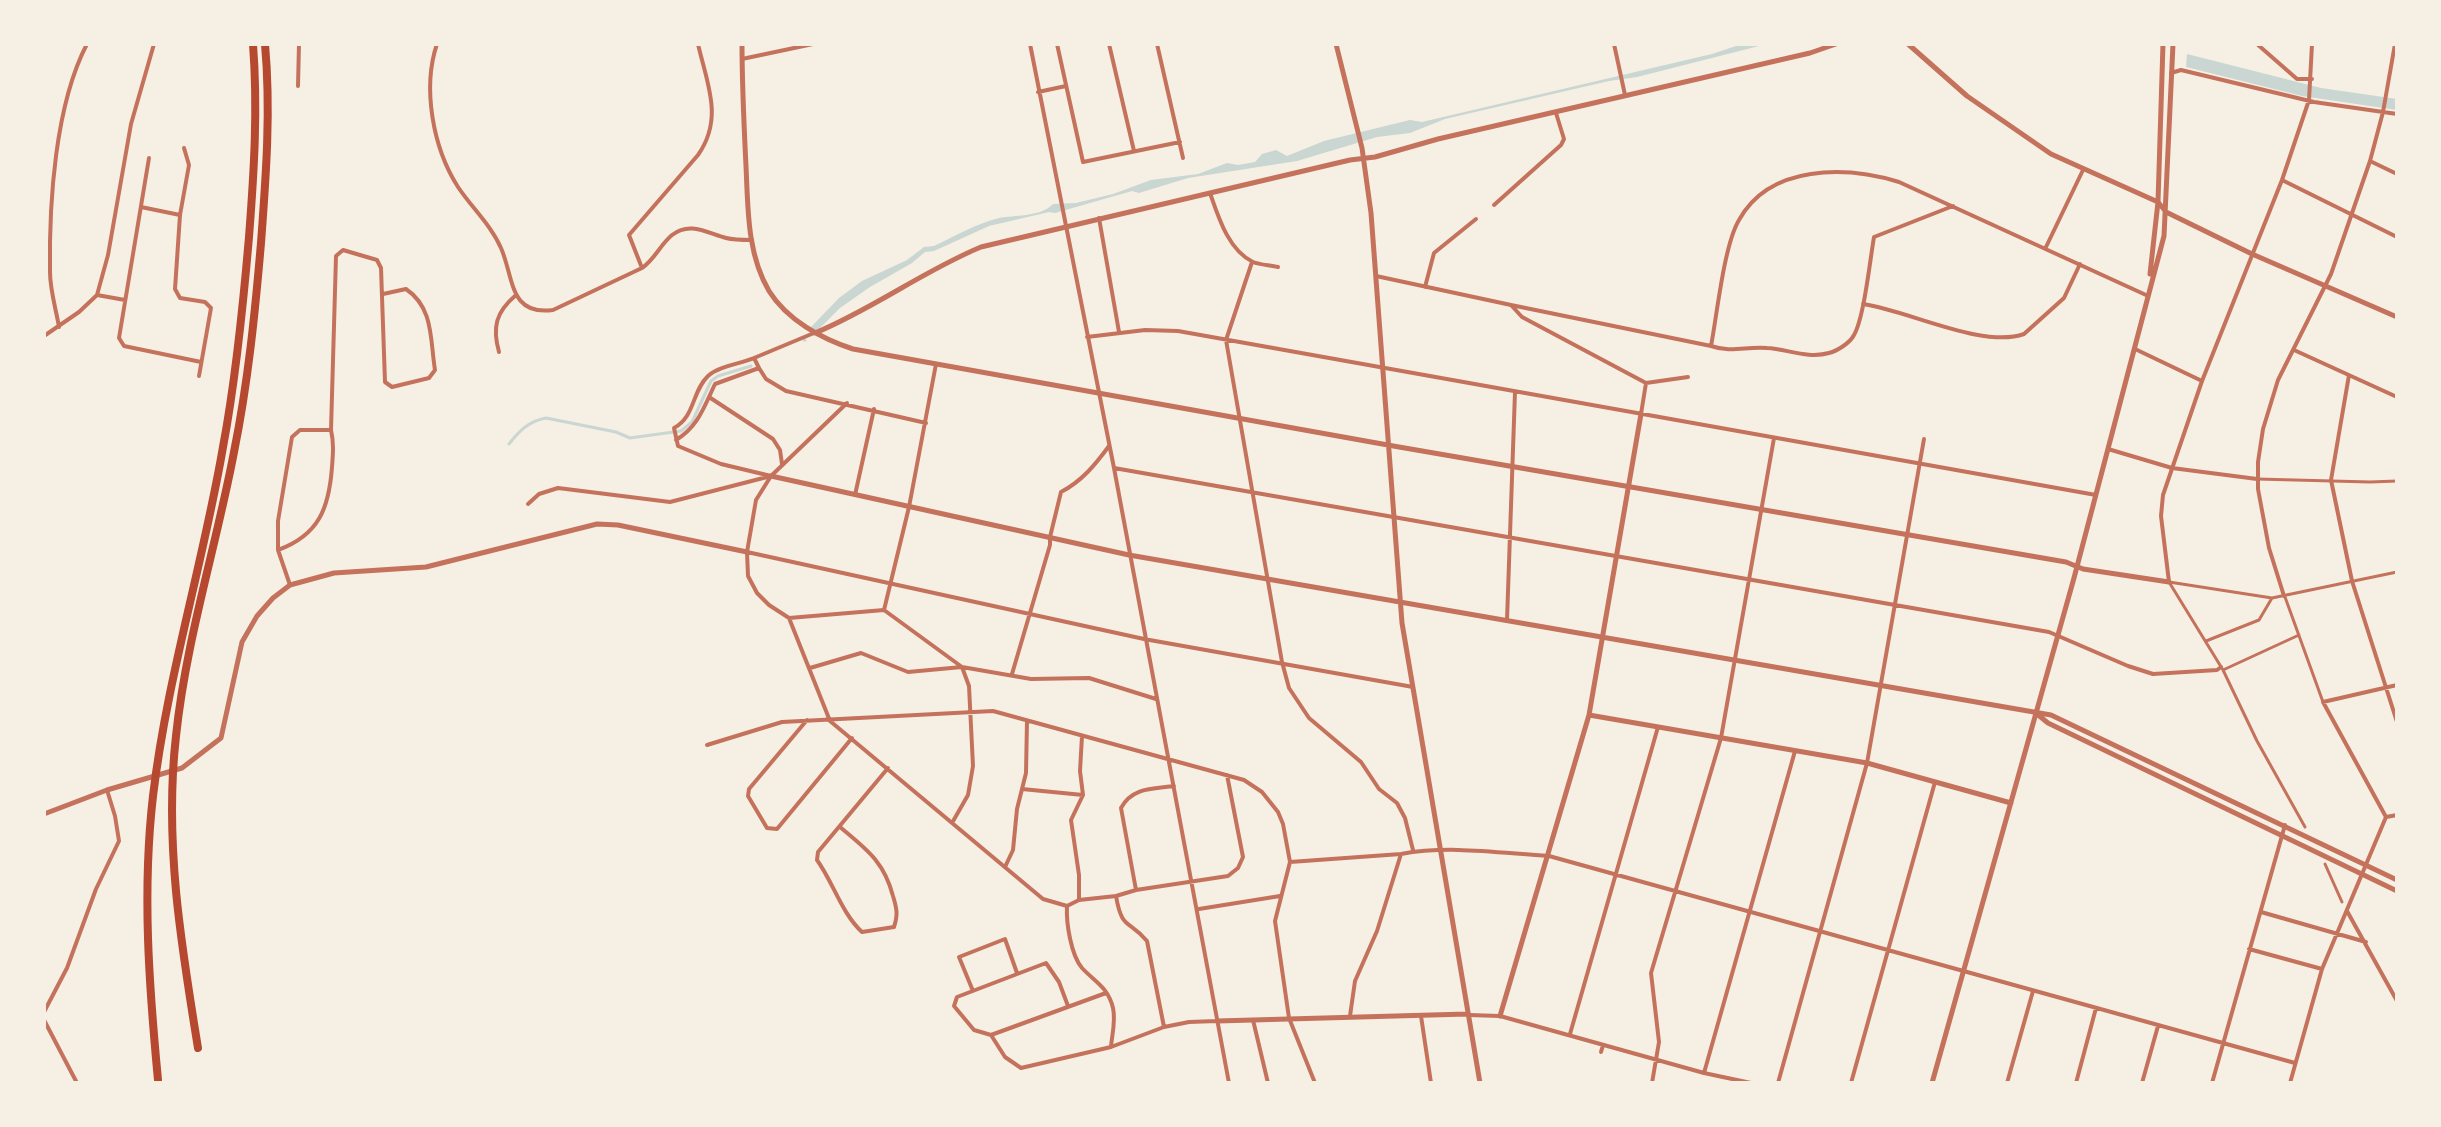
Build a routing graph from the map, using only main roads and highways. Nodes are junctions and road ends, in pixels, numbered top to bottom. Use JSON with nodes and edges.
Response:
{"nodes":[{"id":1,"x":253,"y":44,"type":"edge"},
{"id":2,"x":265,"y":44,"type":"edge"},
{"id":3,"x":198,"y":1048,"type":"dead end"},
{"id":4,"x":158,"y":1080,"type":"dead end"}],
"edges":[{"from":1,"to":4,"type":"highway"},
{"from":2,"to":3,"type":"highway"}]}
